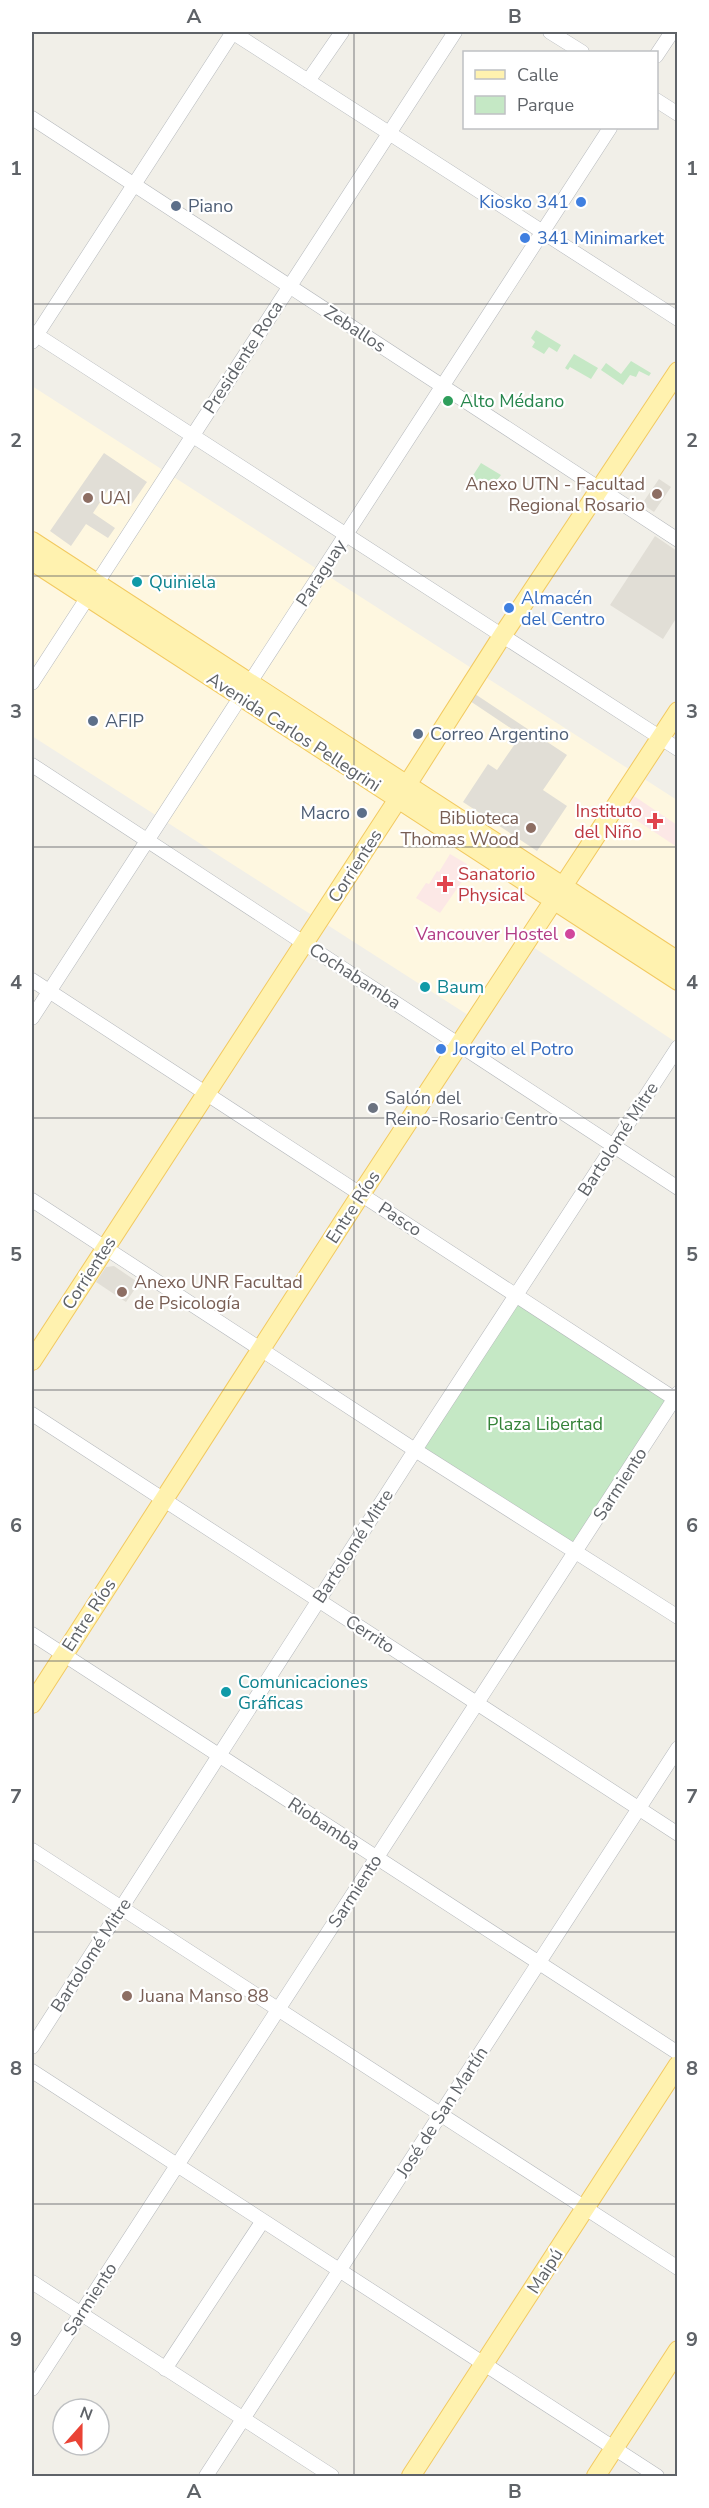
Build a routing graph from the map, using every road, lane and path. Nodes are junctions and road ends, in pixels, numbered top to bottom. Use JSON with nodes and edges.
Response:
{"nodes":[{"id":1,"x":233,"y":32,"type":"edge"},
{"id":2,"x":342,"y":32,"type":"edge"},
{"id":3,"x":455,"y":32,"type":"edge"},
{"id":4,"x":549,"y":32,"type":"edge"},
{"id":5,"x":672,"y":32,"type":"edge"},
{"id":6,"x":580,"y":51,"type":"edge"},
{"id":7,"x":658,"y":54,"type":"edge"},
{"id":8,"x":308,"y":81,"type":"junction"},
{"id":9,"x":658,"y":101,"type":"edge"},
{"id":10,"x":678,"y":114,"type":"edge"},
{"id":11,"x":32,"y":118,"type":"edge"},
{"id":12,"x":609,"y":129,"type":"edge"},
{"id":13,"x":389,"y":134,"type":"junction"},
{"id":14,"x":134,"y":185,"type":"junction"},
{"id":15,"x":542,"y":232,"type":"junction"},
{"id":16,"x":289,"y":286,"type":"junction"},
{"id":17,"x":678,"y":319,"type":"edge"},
{"id":18,"x":33,"y":337,"type":"edge"},
{"id":19,"x":678,"y":371,"type":"edge"},
{"id":20,"x":442,"y":386,"type":"junction"},
{"id":21,"x":192,"y":436,"type":"junction"},
{"id":22,"x":600,"y":490,"type":"junction"},
{"id":23,"x":345,"y":535,"type":"junction"},
{"id":24,"x":678,"y":540,"type":"edge"},
{"id":25,"x":32,"y":541,"type":"edge"},
{"id":26,"x":32,"y":561,"type":"edge"},
{"id":27,"x":92,"y":590,"type":"junction"},
{"id":28,"x":502,"y":636,"type":"junction"},
{"id":29,"x":32,"y":683,"type":"edge"},
{"id":30,"x":245,"y":690,"type":"junction"},
{"id":31,"x":678,"y":711,"type":"edge"},
{"id":32,"x":660,"y":738,"type":"junction"},
{"id":33,"x":678,"y":749,"type":"edge"},
{"id":34,"x":32,"y":765,"type":"edge"},
{"id":35,"x":402,"y":792,"type":"junction"},
{"id":36,"x":147,"y":840,"type":"junction"},
{"id":37,"x":559,"y":894,"type":"junction"},
{"id":38,"x":304,"y":943,"type":"junction"},
{"id":39,"x":678,"y":961,"type":"edge"},
{"id":40,"x":32,"y":980,"type":"edge"},
{"id":41,"x":678,"y":981,"type":"edge"},
{"id":42,"x":49,"y":991,"type":"junction"},
{"id":43,"x":32,"y":1017,"type":"edge"},
{"id":44,"x":460,"y":1045,"type":"junction"},
{"id":45,"x":678,"y":1047,"type":"edge"},
{"id":46,"x":206,"y":1093,"type":"junction"},
{"id":47,"x":613,"y":1146,"type":"junction"},
{"id":48,"x":678,"y":1188,"type":"edge"},
{"id":49,"x":361,"y":1194,"type":"junction"},
{"id":50,"x":32,"y":1200,"type":"edge"},
{"id":51,"x":105,"y":1248,"type":"junction"},
{"id":52,"x":515,"y":1294,"type":"junction"},
{"id":53,"x":262,"y":1350,"type":"junction"},
{"id":54,"x":32,"y":1361,"type":"edge"},
{"id":55,"x":676,"y":1397,"type":"edge"},
{"id":56,"x":32,"y":1414,"type":"edge"},
{"id":57,"x":415,"y":1450,"type":"junction"},
{"id":58,"x":164,"y":1500,"type":"junction"},
{"id":59,"x":577,"y":1551,"type":"junction"},
{"id":60,"x":318,"y":1600,"type":"junction"},
{"id":61,"x":678,"y":1617,"type":"edge"},
{"id":62,"x":32,"y":1634,"type":"edge"},
{"id":63,"x":63,"y":1655,"type":"junction"},
{"id":64,"x":32,"y":1704,"type":"edge"},
{"id":65,"x":477,"y":1704,"type":"junction"},
{"id":66,"x":678,"y":1748,"type":"edge"},
{"id":67,"x":219,"y":1756,"type":"junction"},
{"id":68,"x":638,"y":1809,"type":"junction"},
{"id":69,"x":678,"y":1834,"type":"edge"},
{"id":70,"x":32,"y":1850,"type":"edge"},
{"id":71,"x":377,"y":1858,"type":"junction"},
{"id":72,"x":121,"y":1908,"type":"junction"},
{"id":73,"x":538,"y":1963,"type":"junction"},
{"id":74,"x":278,"y":2010,"type":"junction"},
{"id":75,"x":32,"y":2047,"type":"edge"},
{"id":76,"x":678,"y":2053,"type":"edge"},
{"id":77,"x":678,"y":2066,"type":"edge"},
{"id":78,"x":32,"y":2071,"type":"edge"},
{"id":79,"x":440,"y":2114,"type":"junction"},
{"id":80,"x":176,"y":2166,"type":"junction"},
{"id":81,"x":585,"y":2208,"type":"junction"},
{"id":82,"x":262,"y":2222,"type":"junction"},
{"id":83,"x":678,"y":2268,"type":"edge"},
{"id":84,"x":339,"y":2271,"type":"junction"},
{"id":85,"x":32,"y":2282,"type":"edge"},
{"id":86,"x":80,"y":2314,"type":"junction"},
{"id":87,"x":678,"y":2350,"type":"edge"},
{"id":88,"x":484,"y":2365,"type":"junction"},
{"id":89,"x":165,"y":2369,"type":"junction"},
{"id":90,"x":32,"y":2389,"type":"edge"},
{"id":91,"x":243,"y":2419,"type":"junction"},
{"id":92,"x":614,"y":2449,"type":"junction"},
{"id":93,"x":206,"y":2476,"type":"edge"},
{"id":94,"x":332,"y":2476,"type":"edge"},
{"id":95,"x":411,"y":2476,"type":"edge"},
{"id":96,"x":596,"y":2476,"type":"edge"},
{"id":97,"x":657,"y":2476,"type":"edge"}],
"edges":[{"from":1,"to":8,"type":"street"},
{"from":1,"to":14,"type":"street"},
{"from":2,"to":8,"type":"street"},
{"from":3,"to":13,"type":"street","name":"Presidente Roca"},
{"from":4,"to":6,"type":"street"},
{"from":5,"to":7,"type":"street"},
{"from":8,"to":13,"type":"street"},
{"from":9,"to":10,"type":"street"},
{"from":11,"to":14,"type":"street","name":"Zeballos"},
{"from":12,"to":15,"type":"street","name":"Paraguay"},
{"from":13,"to":15,"type":"street"},
{"from":13,"to":16,"type":"street","name":"Presidente Roca"},
{"from":14,"to":16,"type":"street","name":"Zeballos"},
{"from":14,"to":18,"type":"street"},
{"from":15,"to":17,"type":"street"},
{"from":15,"to":20,"type":"street","name":"Paraguay"},
{"from":16,"to":20,"type":"street","name":"Zeballos"},
{"from":16,"to":21,"type":"street","name":"Presidente Roca"},
{"from":18,"to":21,"type":"street"},
{"from":19,"to":22,"type":"main road","name":"Corrientes"},
{"from":20,"to":22,"type":"street","name":"Zeballos"},
{"from":20,"to":23,"type":"street","name":"Paraguay"},
{"from":21,"to":23,"type":"street"},
{"from":21,"to":27,"type":"street","name":"Presidente Roca"},
{"from":22,"to":24,"type":"street","name":"Zeballos"},
{"from":22,"to":28,"type":"main road","name":"Corrientes"},
{"from":23,"to":28,"type":"street"},
{"from":23,"to":30,"type":"street","name":"Paraguay"},
{"from":25,"to":27,"type":"main road","name":"Avenida Carlos Pellegrini"},
{"from":26,"to":27,"type":"main road","name":"Avenida Carlos Pellegrini"},
{"from":27,"to":29,"type":"street","name":"Presidente Roca"},
{"from":27,"to":30,"type":"main road","name":"Avenida Carlos Pellegrini"},
{"from":28,"to":32,"type":"street"},
{"from":28,"to":35,"type":"main road","name":"Corrientes"},
{"from":30,"to":35,"type":"main road","name":"Avenida Carlos Pellegrini"},
{"from":30,"to":36,"type":"street","name":"Paraguay"},
{"from":31,"to":32,"type":"main road","name":"Entre Ríos"},
{"from":32,"to":33,"type":"street"},
{"from":32,"to":37,"type":"main road","name":"Entre Ríos"},
{"from":34,"to":36,"type":"street","name":"Cochabamba"},
{"from":35,"to":37,"type":"main road","name":"Avenida Carlos Pellegrini"},
{"from":35,"to":38,"type":"main road","name":"Corrientes"},
{"from":36,"to":38,"type":"street","name":"Cochabamba"},
{"from":36,"to":42,"type":"street","name":"Paraguay"},
{"from":37,"to":39,"type":"main road","name":"Avenida Carlos Pellegrini"},
{"from":37,"to":41,"type":"main road","name":"Avenida Carlos Pellegrini"},
{"from":37,"to":44,"type":"main road","name":"Entre Ríos"},
{"from":38,"to":44,"type":"street","name":"Cochabamba"},
{"from":38,"to":46,"type":"main road","name":"Corrientes"},
{"from":40,"to":42,"type":"street","name":"Pasco"},
{"from":42,"to":43,"type":"street","name":"Paraguay"},
{"from":42,"to":46,"type":"street","name":"Pasco"},
{"from":44,"to":47,"type":"street","name":"Cochabamba"},
{"from":44,"to":49,"type":"main road","name":"Entre Ríos"},
{"from":45,"to":47,"type":"street","name":"Bartolomé Mitre"},
{"from":46,"to":49,"type":"street","name":"Pasco"},
{"from":46,"to":51,"type":"main road","name":"Corrientes"},
{"from":47,"to":48,"type":"street","name":"Cochabamba"},
{"from":47,"to":52,"type":"street","name":"Bartolomé Mitre"},
{"from":49,"to":52,"type":"street","name":"Pasco"},
{"from":49,"to":53,"type":"main road","name":"Entre Ríos"},
{"from":50,"to":51,"type":"street"},
{"from":51,"to":53,"type":"street"},
{"from":51,"to":54,"type":"main road","name":"Corrientes"},
{"from":52,"to":55,"type":"street","name":"Pasco"},
{"from":52,"to":57,"type":"street","name":"Bartolomé Mitre"},
{"from":53,"to":57,"type":"street"},
{"from":53,"to":58,"type":"main road","name":"Entre Ríos"},
{"from":55,"to":59,"type":"street","name":"Sarmiento"},
{"from":56,"to":58,"type":"street","name":"Cerrito"},
{"from":57,"to":59,"type":"street"},
{"from":57,"to":60,"type":"street","name":"Bartolomé Mitre"},
{"from":58,"to":60,"type":"street","name":"Cerrito"},
{"from":58,"to":63,"type":"main road","name":"Entre Ríos"},
{"from":59,"to":61,"type":"street"},
{"from":59,"to":65,"type":"street","name":"Sarmiento"},
{"from":60,"to":65,"type":"street","name":"Cerrito"},
{"from":60,"to":67,"type":"street","name":"Bartolomé Mitre"},
{"from":62,"to":63,"type":"street","name":"Riobamba"},
{"from":63,"to":64,"type":"main road","name":"Entre Ríos"},
{"from":63,"to":67,"type":"street","name":"Riobamba"},
{"from":65,"to":68,"type":"street","name":"Cerrito"},
{"from":65,"to":71,"type":"street","name":"Sarmiento"},
{"from":66,"to":68,"type":"street","name":"José de San Martín"},
{"from":67,"to":71,"type":"street","name":"Riobamba"},
{"from":67,"to":72,"type":"street","name":"Bartolomé Mitre"},
{"from":68,"to":69,"type":"street","name":"Cerrito"},
{"from":68,"to":73,"type":"street","name":"José de San Martín"},
{"from":70,"to":72,"type":"street"},
{"from":71,"to":73,"type":"street","name":"Riobamba"},
{"from":71,"to":74,"type":"street","name":"Sarmiento"},
{"from":72,"to":74,"type":"street"},
{"from":72,"to":75,"type":"street","name":"Bartolomé Mitre"},
{"from":73,"to":76,"type":"street","name":"Riobamba"},
{"from":73,"to":79,"type":"street","name":"José de San Martín"},
{"from":74,"to":79,"type":"street"},
{"from":74,"to":80,"type":"street","name":"Sarmiento"},
{"from":77,"to":81,"type":"main road","name":"Maipú"},
{"from":78,"to":80,"type":"street"},
{"from":79,"to":81,"type":"street"},
{"from":79,"to":84,"type":"street","name":"José de San Martín"},
{"from":80,"to":82,"type":"street"},
{"from":80,"to":86,"type":"street","name":"Sarmiento"},
{"from":81,"to":83,"type":"street"},
{"from":81,"to":88,"type":"main road","name":"Maipú"},
{"from":82,"to":84,"type":"street"},
{"from":82,"to":89,"type":"street"},
{"from":84,"to":88,"type":"street"},
{"from":84,"to":91,"type":"street","name":"José de San Martín"},
{"from":85,"to":86,"type":"street"},
{"from":86,"to":89,"type":"street"},
{"from":86,"to":90,"type":"street","name":"Sarmiento"},
{"from":87,"to":92,"type":"main road"},
{"from":88,"to":92,"type":"street"},
{"from":88,"to":95,"type":"main road","name":"Maipú"},
{"from":89,"to":91,"type":"street"},
{"from":91,"to":93,"type":"street","name":"José de San Martín"},
{"from":91,"to":94,"type":"street"},
{"from":92,"to":96,"type":"main road"},
{"from":92,"to":97,"type":"street"}]}
